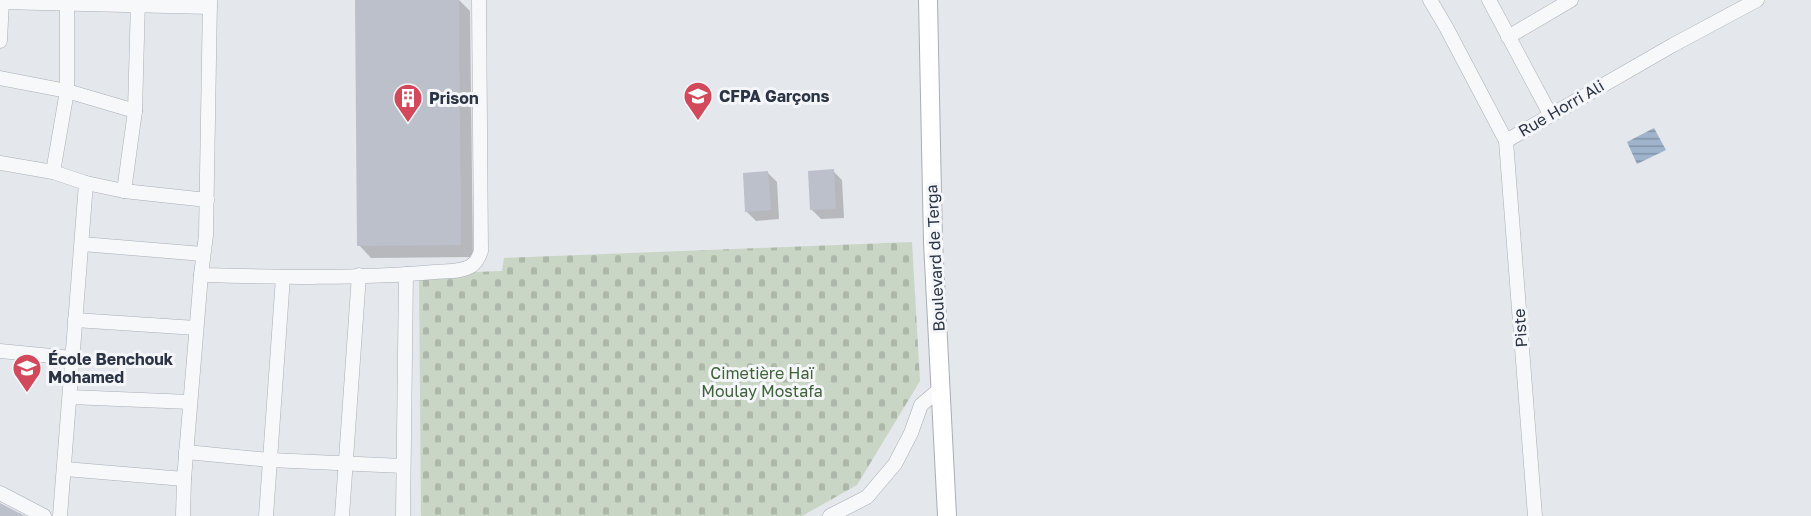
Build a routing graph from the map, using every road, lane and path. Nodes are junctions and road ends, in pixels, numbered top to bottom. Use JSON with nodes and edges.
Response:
{"nodes":[{"id":1,"x":479,"y":0,"type":"edge"},
{"id":2,"x":928,"y":0,"type":"edge"},
{"id":3,"x":1430,"y":0,"type":"edge"},
{"id":4,"x":1489,"y":0,"type":"edge"},
{"id":5,"x":1571,"y":0,"type":"edge"},
{"id":6,"x":1757,"y":0,"type":"edge"},
{"id":7,"x":1,"y":1,"type":"edge"},
{"id":8,"x":67,"y":2,"type":"edge"},
{"id":9,"x":138,"y":3,"type":"edge"},
{"id":10,"x":210,"y":4,"type":"edge"},
{"id":11,"x":1508,"y":37,"type":"junction"},
{"id":12,"x":0,"y":40,"type":"edge"},
{"id":13,"x":0,"y":78,"type":"edge"},
{"id":14,"x":67,"y":91,"type":"junction"},
{"id":15,"x":135,"y":111,"type":"junction"},
{"id":16,"x":1550,"y":114,"type":"junction"},
{"id":17,"x":1506,"y":141,"type":"junction"},
{"id":18,"x":0,"y":163,"type":"edge"},
{"id":19,"x":53,"y":172,"type":"junction"},
{"id":20,"x":86,"y":183,"type":"junction"},
{"id":21,"x":124,"y":191,"type":"junction"},
{"id":22,"x":207,"y":200,"type":"junction"},
{"id":23,"x":82,"y":244,"type":"junction"},
{"id":24,"x":203,"y":254,"type":"junction"},
{"id":25,"x":359,"y":274,"type":"junction"},
{"id":26,"x":406,"y":274,"type":"junction"},
{"id":27,"x":201,"y":275,"type":"junction"},
{"id":28,"x":283,"y":277,"type":"junction"},
{"id":29,"x":75,"y":320,"type":"junction"},
{"id":30,"x":196,"y":328,"type":"junction"},
{"id":31,"x":0,"y":351,"type":"edge"},
{"id":32,"x":72,"y":358,"type":"junction"},
{"id":33,"x":940,"y":389,"type":"junction"},
{"id":34,"x":70,"y":397,"type":"junction"},
{"id":35,"x":190,"y":402,"type":"junction"},
{"id":36,"x":186,"y":452,"type":"junction"},
{"id":37,"x":270,"y":460,"type":"junction"},
{"id":38,"x":346,"y":464,"type":"junction"},
{"id":39,"x":403,"y":466,"type":"junction"},
{"id":40,"x":65,"y":469,"type":"junction"},
{"id":41,"x":184,"y":479,"type":"junction"},
{"id":42,"x":0,"y":493,"type":"edge"},
{"id":43,"x":44,"y":516,"type":"edge"},
{"id":44,"x":60,"y":516,"type":"edge"},
{"id":45,"x":183,"y":516,"type":"edge"},
{"id":46,"x":266,"y":516,"type":"edge"},
{"id":47,"x":342,"y":516,"type":"edge"},
{"id":48,"x":403,"y":516,"type":"edge"},
{"id":49,"x":830,"y":516,"type":"edge"},
{"id":50,"x":947,"y":516,"type":"edge"},
{"id":51,"x":1535,"y":516,"type":"edge"}],
"edges":[{"from":1,"to":26,"type":"street"},
{"from":2,"to":33,"type":"main road","name":"Boulevard de Terga"},
{"from":3,"to":17,"type":"street","name":"Rue Horri Ali"},
{"from":4,"to":11,"type":"street"},
{"from":5,"to":11,"type":"street"},
{"from":6,"to":16,"type":"street","name":"Rue Horri Ali"},
{"from":7,"to":8,"type":"street"},
{"from":7,"to":12,"type":"street"},
{"from":8,"to":9,"type":"street"},
{"from":8,"to":14,"type":"street"},
{"from":9,"to":10,"type":"street"},
{"from":9,"to":15,"type":"street"},
{"from":10,"to":22,"type":"street"},
{"from":11,"to":16,"type":"street"},
{"from":13,"to":14,"type":"street"},
{"from":14,"to":15,"type":"street"},
{"from":14,"to":19,"type":"street"},
{"from":15,"to":21,"type":"street"},
{"from":16,"to":17,"type":"street","name":"Rue Horri Ali"},
{"from":17,"to":51,"type":"street","name":"Piste"},
{"from":18,"to":19,"type":"street"},
{"from":19,"to":20,"type":"street"},
{"from":20,"to":21,"type":"street"},
{"from":20,"to":23,"type":"street"},
{"from":21,"to":22,"type":"street"},
{"from":22,"to":24,"type":"street"},
{"from":23,"to":24,"type":"street"},
{"from":23,"to":29,"type":"street"},
{"from":24,"to":27,"type":"street"},
{"from":25,"to":26,"type":"street"},
{"from":25,"to":28,"type":"street"},
{"from":25,"to":38,"type":"street"},
{"from":26,"to":39,"type":"street"},
{"from":27,"to":28,"type":"street"},
{"from":27,"to":30,"type":"street"},
{"from":28,"to":37,"type":"street"},
{"from":29,"to":30,"type":"street"},
{"from":29,"to":32,"type":"street"},
{"from":30,"to":35,"type":"street"},
{"from":31,"to":32,"type":"street"},
{"from":32,"to":34,"type":"street"},
{"from":33,"to":49,"type":"street"},
{"from":33,"to":50,"type":"main road","name":"Boulevard de Terga"},
{"from":34,"to":35,"type":"street"},
{"from":34,"to":40,"type":"street"},
{"from":35,"to":36,"type":"street"},
{"from":36,"to":37,"type":"street"},
{"from":36,"to":41,"type":"street"},
{"from":37,"to":38,"type":"street"},
{"from":37,"to":46,"type":"street"},
{"from":38,"to":39,"type":"street"},
{"from":38,"to":47,"type":"street"},
{"from":39,"to":48,"type":"street"},
{"from":40,"to":41,"type":"street"},
{"from":40,"to":44,"type":"street"},
{"from":41,"to":45,"type":"street"},
{"from":42,"to":43,"type":"street"}]}
